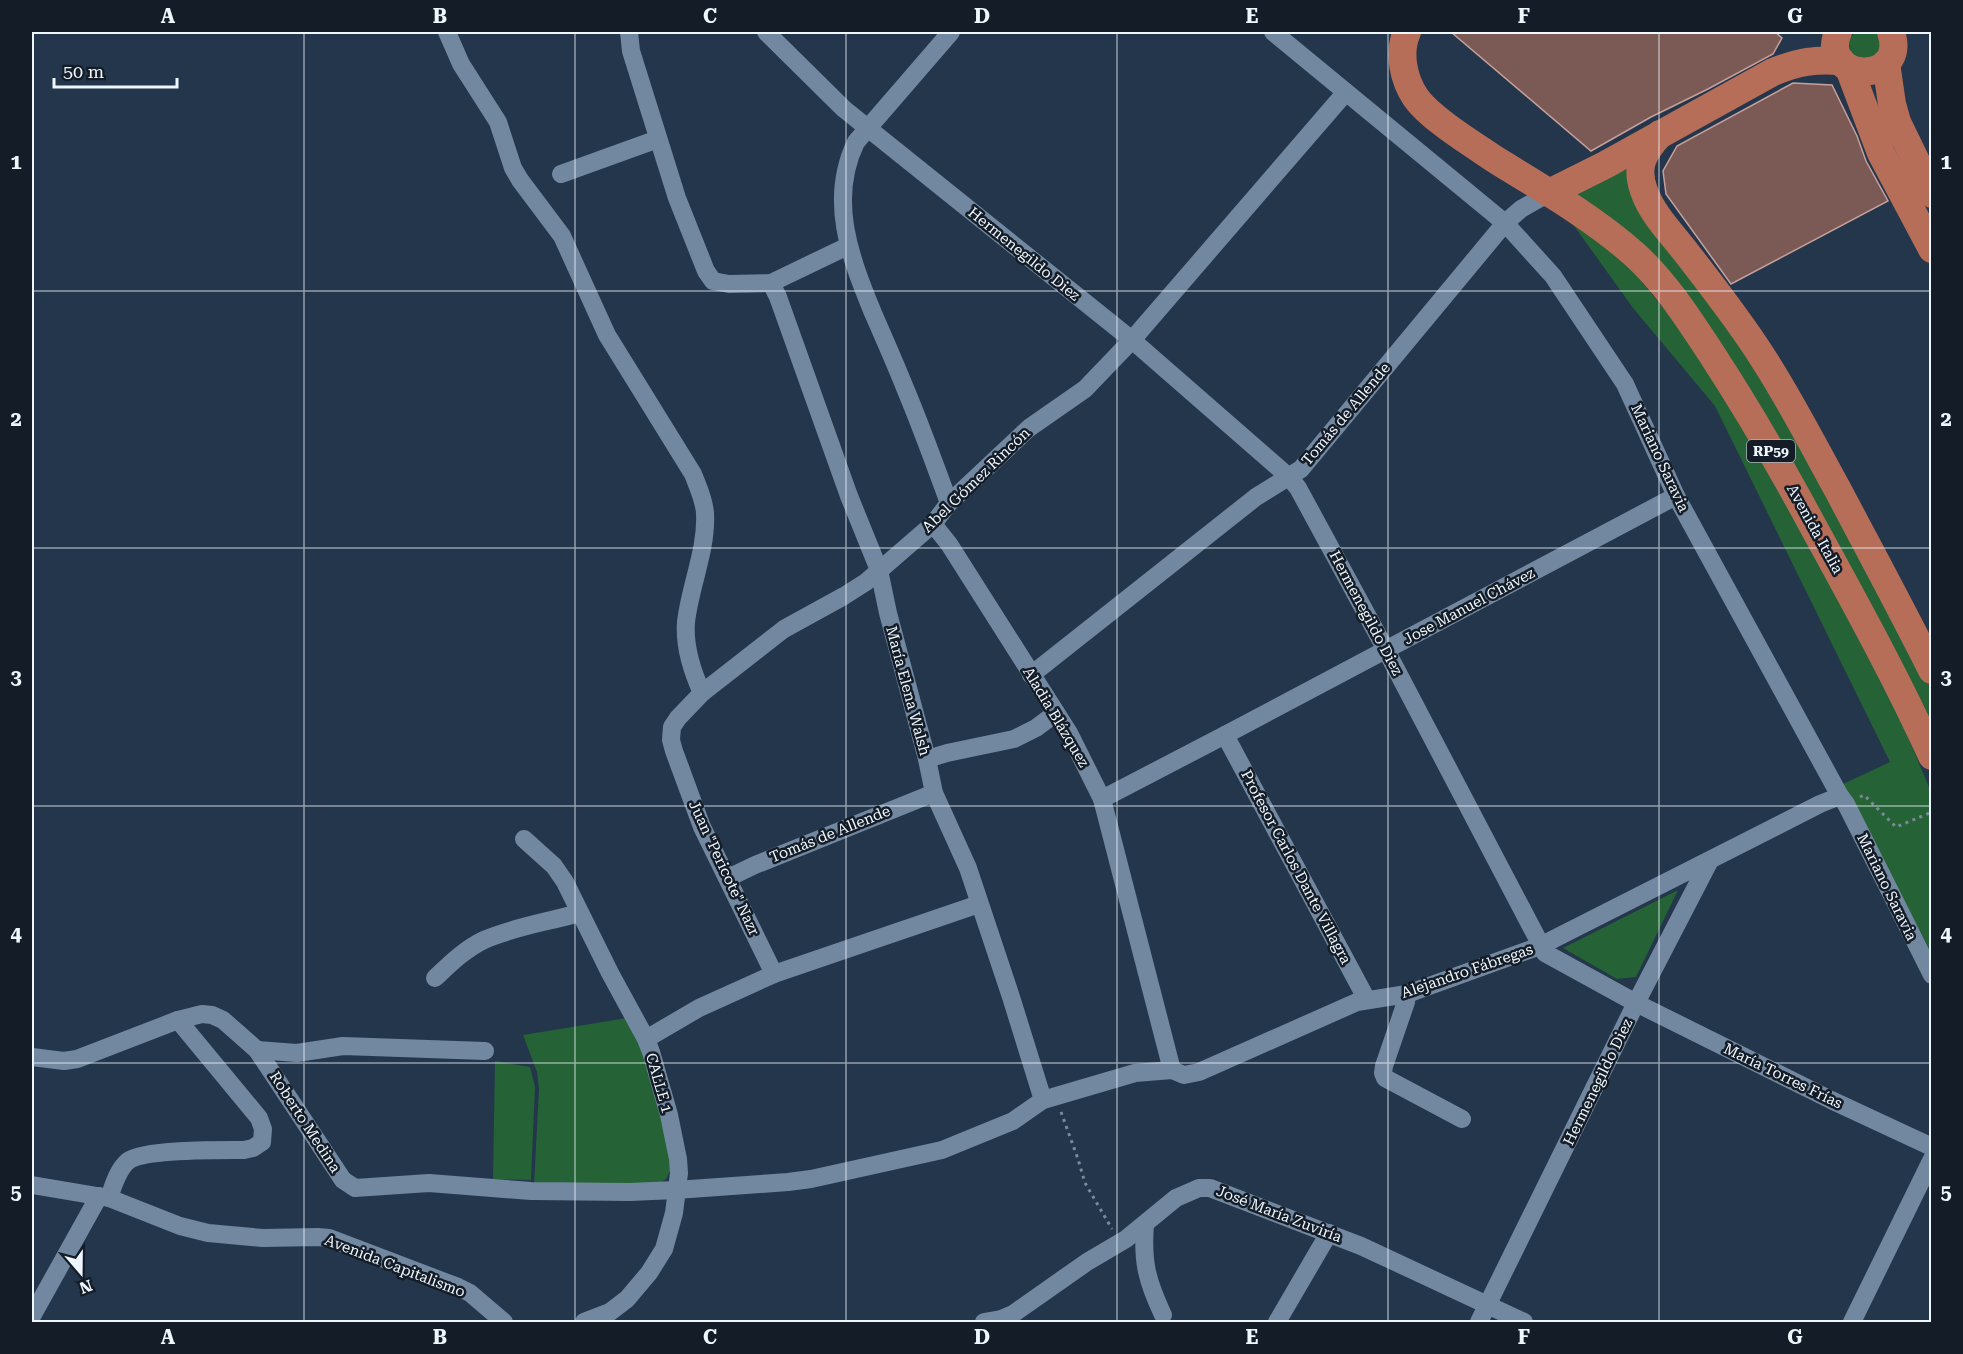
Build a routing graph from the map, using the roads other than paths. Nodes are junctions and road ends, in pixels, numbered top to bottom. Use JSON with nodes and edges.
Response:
{"nodes":[{"id":1,"x":447,"y":32,"type":"edge"},
{"id":2,"x":629,"y":32,"type":"edge"},
{"id":3,"x":766,"y":32,"type":"edge"},
{"id":4,"x":951,"y":32,"type":"edge"},
{"id":5,"x":1274,"y":32,"type":"edge"},
{"id":6,"x":1407,"y":32,"type":"edge"},
{"id":7,"x":1891,"y":32,"type":"edge"},
{"id":8,"x":1837,"y":48,"type":"edge"},
{"id":9,"x":1886,"y":63,"type":"junction"},
{"id":10,"x":1346,"y":92,"type":"junction"},
{"id":11,"x":867,"y":128,"type":"junction"},
{"id":12,"x":1660,"y":134,"type":"junction"},
{"id":13,"x":658,"y":139,"type":"junction"},
{"id":14,"x":561,"y":174,"type":"dead end"},
{"id":15,"x":1549,"y":193,"type":"junction"},
{"id":16,"x":1932,"y":194,"type":"edge"},
{"id":17,"x":1505,"y":223,"type":"junction"},
{"id":18,"x":848,"y":246,"type":"junction"},
{"id":19,"x":1932,"y":249,"type":"edge"},
{"id":20,"x":771,"y":283,"type":"junction"},
{"id":21,"x":1132,"y":340,"type":"junction"},
{"id":22,"x":1289,"y":477,"type":"junction"},
{"id":23,"x":1676,"y":496,"type":"junction"},
{"id":24,"x":949,"y":503,"type":"junction"},
{"id":25,"x":933,"y":524,"type":"junction"},
{"id":26,"x":879,"y":570,"type":"junction"},
{"id":27,"x":1386,"y":650,"type":"junction"},
{"id":28,"x":1932,"y":670,"type":"edge"},
{"id":29,"x":1031,"y":675,"type":"junction"},
{"id":30,"x":702,"y":693,"type":"junction"},
{"id":31,"x":1056,"y":713,"type":"junction"},
{"id":32,"x":672,"y":727,"type":"joint"},
{"id":33,"x":1225,"y":735,"type":"junction"},
{"id":34,"x":1932,"y":756,"type":"edge"},
{"id":35,"x":927,"y":759,"type":"junction"},
{"id":36,"x":934,"y":793,"type":"junction"},
{"id":37,"x":1102,"y":799,"type":"junction"},
{"id":38,"x":1843,"y":800,"type":"junction"},
{"id":39,"x":524,"y":838,"type":"dead end"},
{"id":40,"x":1709,"y":862,"type":"junction"},
{"id":41,"x":728,"y":878,"type":"junction"},
{"id":42,"x":979,"y":904,"type":"junction"},
{"id":43,"x":579,"y":913,"type":"junction"},
{"id":44,"x":1540,"y":946,"type":"junction"},
{"id":45,"x":774,"y":974,"type":"junction"},
{"id":46,"x":1932,"y":975,"type":"edge"},
{"id":47,"x":435,"y":978,"type":"dead end"},
{"id":48,"x":1407,"y":994,"type":"junction"},
{"id":49,"x":1367,"y":1000,"type":"junction"},
{"id":50,"x":1636,"y":1003,"type":"junction"},
{"id":51,"x":178,"y":1020,"type":"junction"},
{"id":52,"x":645,"y":1039,"type":"junction"},
{"id":53,"x":257,"y":1050,"type":"junction"},
{"id":54,"x":485,"y":1051,"type":"dead end"},
{"id":55,"x":32,"y":1057,"type":"edge"},
{"id":56,"x":1172,"y":1070,"type":"junction"},
{"id":57,"x":1049,"y":1098,"type":"junction"},
{"id":58,"x":1461,"y":1119,"type":"dead end"},
{"id":59,"x":1932,"y":1147,"type":"edge"},
{"id":60,"x":1932,"y":1159,"type":"edge"},
{"id":61,"x":32,"y":1185,"type":"edge"},
{"id":62,"x":676,"y":1190,"type":"junction"},
{"id":63,"x":104,"y":1197,"type":"junction"},
{"id":64,"x":1145,"y":1224,"type":"junction"},
{"id":65,"x":1329,"y":1233,"type":"junction"},
{"id":66,"x":1488,"y":1305,"type":"junction"},
{"id":67,"x":1163,"y":1315,"type":"dead end"},
{"id":68,"x":32,"y":1316,"type":"edge"},
{"id":69,"x":594,"y":1320,"type":"edge"},
{"id":70,"x":504,"y":1323,"type":"edge"},
{"id":71,"x":984,"y":1323,"type":"edge"},
{"id":72,"x":1277,"y":1323,"type":"edge"},
{"id":73,"x":1479,"y":1323,"type":"edge"},
{"id":74,"x":1524,"y":1323,"type":"edge"},
{"id":75,"x":1852,"y":1323,"type":"edge"}],
"edges":[{"from":1,"to":30,"type":"street"},
{"from":2,"to":13,"type":"street"},
{"from":3,"to":11,"type":"street","name":"Hermenegildo Diez"},
{"from":4,"to":11,"type":"street"},
{"from":5,"to":10,"type":"street","name":"Mariano Saravia"},
{"from":6,"to":15,"type":"main road","number":"RP59"},
{"from":7,"to":9,"type":"main road"},
{"from":8,"to":9,"type":"main road"},
{"from":8,"to":12,"type":"main road","number":"RP59"},
{"from":8,"to":19,"type":"main road"},
{"from":9,"to":16,"type":"main road"},
{"from":10,"to":17,"type":"street","name":"Mariano Saravia"},
{"from":10,"to":21,"type":"street","name":"Abel Gómez Rincón"},
{"from":11,"to":18,"type":"street"},
{"from":11,"to":21,"type":"street","name":"Hermenegildo Diez"},
{"from":12,"to":15,"type":"main road","number":"RP59"},
{"from":12,"to":28,"type":"main road","number":"RP59"},
{"from":13,"to":14,"type":"street"},
{"from":13,"to":20,"type":"street"},
{"from":15,"to":17,"type":"street","name":"Tomás de Allende"},
{"from":15,"to":34,"type":"main road","name":"Avenida Italia","number":"RP59"},
{"from":17,"to":22,"type":"street","name":"Tomás de Allende"},
{"from":17,"to":23,"type":"street","name":"Mariano Saravia"},
{"from":18,"to":20,"type":"street"},
{"from":18,"to":24,"type":"street"},
{"from":20,"to":26,"type":"street","name":"María Elena Walsh"},
{"from":21,"to":22,"type":"street","name":"Hermenegildo Diez"},
{"from":21,"to":24,"type":"street","name":"Abel Gómez Rincón"},
{"from":22,"to":27,"type":"street","name":"Hermenegildo Diez"},
{"from":22,"to":29,"type":"street","name":"Tomás de Allende"},
{"from":23,"to":27,"type":"street","name":"Jose Manuel Chávez"},
{"from":23,"to":38,"type":"street","name":"Mariano Saravia"},
{"from":24,"to":25,"type":"street","name":"Abel Gómez Rincón"},
{"from":25,"to":26,"type":"street","name":"Abel Gómez Rincón"},
{"from":25,"to":29,"type":"street","name":"Aladia Blázquez"},
{"from":26,"to":30,"type":"street","name":"Abel Gómez Rincón"},
{"from":26,"to":35,"type":"street","name":"María Elena Walsh"},
{"from":27,"to":33,"type":"street","name":"Jose Manuel Chávez"},
{"from":27,"to":44,"type":"street","name":"Hermenegildo Diez"},
{"from":29,"to":31,"type":"street","name":"Aladia Blázquez"},
{"from":30,"to":32,"type":"street","name":"Abel Gómez Rincón"},
{"from":31,"to":35,"type":"street"},
{"from":31,"to":37,"type":"street","name":"Aladia Blázquez"},
{"from":32,"to":41,"type":"street","name":"Juan \"Pericote\" Nazr"},
{"from":33,"to":37,"type":"street","name":"Jose Manuel Chávez"},
{"from":33,"to":49,"type":"street","name":"Profesor Carlos Dante Villagra"},
{"from":35,"to":36,"type":"street","name":"María Elena Walsh"},
{"from":36,"to":41,"type":"street","name":"Tomás de Allende"},
{"from":36,"to":42,"type":"street","name":"María Elena Walsh"},
{"from":37,"to":56,"type":"street","name":"Aladia Blázquez"},
{"from":38,"to":40,"type":"street","name":"Alejandro Fábregas"},
{"from":38,"to":46,"type":"street","name":"Mariano Saravia"},
{"from":39,"to":43,"type":"street","name":"CALLE 1"},
{"from":40,"to":44,"type":"street","name":"Alejandro Fábregas"},
{"from":40,"to":50,"type":"street"},
{"from":41,"to":45,"type":"street","name":"Juan \"Pericote\" Nazr"},
{"from":42,"to":45,"type":"street"},
{"from":42,"to":57,"type":"street","name":"María Elena Walsh"},
{"from":43,"to":47,"type":"street"},
{"from":43,"to":52,"type":"street","name":"CALLE 1"},
{"from":44,"to":48,"type":"street","name":"Alejandro Fábregas"},
{"from":44,"to":50,"type":"street","name":"Hermenegildo Diez"},
{"from":45,"to":52,"type":"street"},
{"from":48,"to":49,"type":"street","name":"Alejandro Fábregas"},
{"from":48,"to":58,"type":"street"},
{"from":49,"to":56,"type":"street","name":"Alejandro Fábregas"},
{"from":50,"to":59,"type":"street","name":"María Torres Frías"},
{"from":50,"to":66,"type":"street","name":"Hermenegildo Diez"},
{"from":51,"to":53,"type":"street","name":"Roberto Medina"},
{"from":51,"to":55,"type":"street","name":"Roberto Medina"},
{"from":51,"to":63,"type":"street"},
{"from":52,"to":62,"type":"street","name":"CALLE 1"},
{"from":53,"to":54,"type":"street"},
{"from":53,"to":62,"type":"street","name":"Roberto Medina"},
{"from":56,"to":57,"type":"street","name":"Alejandro Fábregas"},
{"from":57,"to":62,"type":"street","name":"Roberto Medina"},
{"from":60,"to":75,"type":"street"},
{"from":61,"to":63,"type":"street","name":"Avenida Capitalismo"},
{"from":62,"to":69,"type":"street","name":"CALLE 1"},
{"from":63,"to":68,"type":"street"},
{"from":63,"to":70,"type":"street","name":"Avenida Capitalismo"},
{"from":64,"to":65,"type":"street","name":"José María Zuviría"},
{"from":64,"to":67,"type":"street"},
{"from":64,"to":71,"type":"street","name":"José María Zuviría"},
{"from":65,"to":66,"type":"street","name":"José María Zuviría"},
{"from":65,"to":72,"type":"street"},
{"from":66,"to":73,"type":"street","name":"Hermenegildo Diez"},
{"from":66,"to":74,"type":"street","name":"José María Zuviría"}]}
